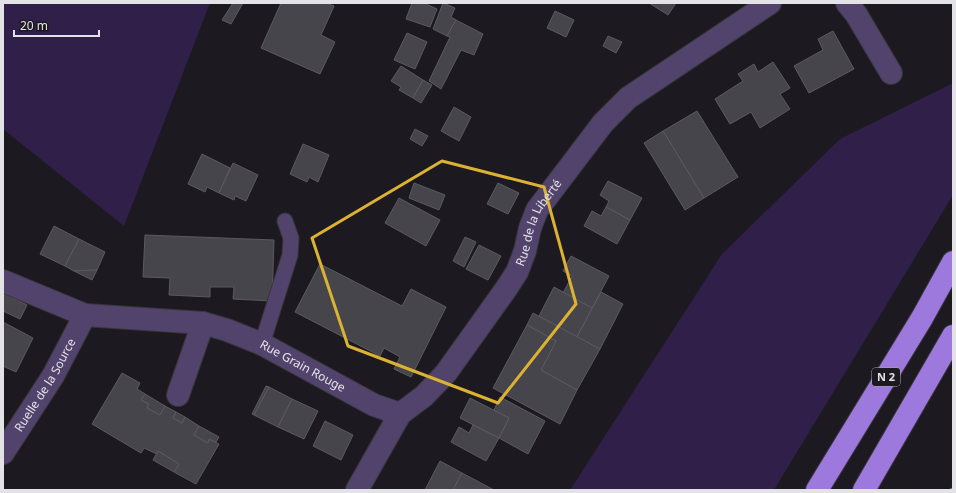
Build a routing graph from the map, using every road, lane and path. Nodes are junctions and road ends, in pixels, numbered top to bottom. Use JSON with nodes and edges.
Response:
{"nodes":[{"id":1,"x":770,"y":3,"type":"edge"},
{"id":2,"x":847,"y":3,"type":"edge"},
{"id":3,"x":891,"y":73,"type":"dead end"},
{"id":4,"x":286,"y":221,"type":"dead end"},
{"id":5,"x":953,"y":262,"type":"edge"},
{"id":6,"x":3,"y":280,"type":"edge"},
{"id":7,"x":84,"y":316,"type":"junction"},
{"id":8,"x":203,"y":323,"type":"junction"},
{"id":9,"x":953,"y":336,"type":"edge"},
{"id":10,"x":262,"y":344,"type":"junction"},
{"id":11,"x":178,"y":395,"type":"dead end"},
{"id":12,"x":400,"y":414,"type":"junction"},
{"id":13,"x":3,"y":453,"type":"edge"},
{"id":14,"x":953,"y":486,"type":"edge"},
{"id":15,"x":357,"y":490,"type":"edge"},
{"id":16,"x":818,"y":490,"type":"edge"},
{"id":17,"x":864,"y":490,"type":"edge"},
{"id":18,"x":951,"y":490,"type":"edge"}],
"edges":[{"from":1,"to":12,"type":"street","name":"Rue de la Liberté"},
{"from":2,"to":3,"type":"street"},
{"from":4,"to":10,"type":"lane"},
{"from":5,"to":16,"type":"highway","number":"N 2"},
{"from":6,"to":7,"type":"street","name":"Rue Grain Rouge"},
{"from":7,"to":8,"type":"street","name":"Rue Grain Rouge"},
{"from":7,"to":13,"type":"street","name":"Ruelle de la Source"},
{"from":8,"to":10,"type":"street","name":"Rue Grain Rouge"},
{"from":8,"to":11,"type":"street"},
{"from":9,"to":17,"type":"highway"},
{"from":10,"to":12,"type":"street","name":"Rue Grain Rouge"},
{"from":12,"to":15,"type":"street","name":"Rue de la Liberté"},
{"from":14,"to":18,"type":"path"}]}
